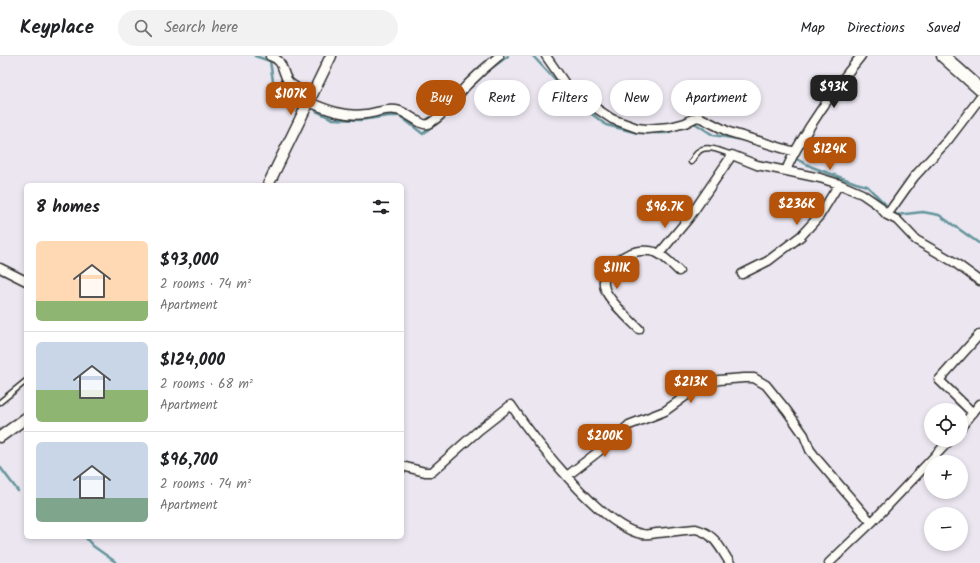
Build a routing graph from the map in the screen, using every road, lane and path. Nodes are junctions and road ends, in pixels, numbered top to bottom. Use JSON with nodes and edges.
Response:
{"nodes":[{"id":1,"x":270,"y":56,"type":"edge"},
{"id":2,"x":331,"y":56,"type":"edge"},
{"id":3,"x":499,"y":56,"type":"edge"},
{"id":4,"x":546,"y":56,"type":"edge"},
{"id":5,"x":861,"y":56,"type":"edge"},
{"id":6,"x":943,"y":56,"type":"edge"},
{"id":7,"x":980,"y":89,"type":"edge"},
{"id":8,"x":980,"y":98,"type":"edge"},
{"id":9,"x":311,"y":100,"type":"junction"},
{"id":10,"x":794,"y":154,"type":"junction"},
{"id":11,"x":732,"y":155,"type":"junction"},
{"id":12,"x":691,"y":162,"type":"dead end"},
{"id":13,"x":787,"y":170,"type":"junction"},
{"id":14,"x":269,"y":183,"type":"edge"},
{"id":15,"x":839,"y":184,"type":"junction"},
{"id":16,"x":888,"y":213,"type":"junction"},
{"id":17,"x":659,"y":254,"type":"junction"},
{"id":18,"x":0,"y":268,"type":"edge"},
{"id":19,"x":679,"y":271,"type":"dead end"},
{"id":20,"x":742,"y":274,"type":"dead end"},
{"id":21,"x":24,"y":280,"type":"edge"},
{"id":22,"x":980,"y":281,"type":"edge"},
{"id":23,"x":639,"y":329,"type":"dead end"},
{"id":24,"x":980,"y":334,"type":"edge"},
{"id":25,"x":24,"y":383,"type":"edge"},
{"id":26,"x":0,"y":402,"type":"edge"},
{"id":27,"x":980,"y":404,"type":"edge"},
{"id":28,"x":973,"y":413,"type":"junction"},
{"id":29,"x":24,"y":419,"type":"edge"},
{"id":30,"x":968,"y":419,"type":"edge"},
{"id":31,"x":0,"y":437,"type":"edge"},
{"id":32,"x":943,"y":447,"type":"edge"},
{"id":33,"x":404,"y":467,"type":"edge"},
{"id":34,"x":567,"y":476,"type":"junction"},
{"id":35,"x":871,"y":522,"type":"junction"},
{"id":36,"x":730,"y":563,"type":"edge"},
{"id":37,"x":829,"y":563,"type":"edge"}],
"edges":[{"from":1,"to":9,"type":"street"},
{"from":2,"to":9,"type":"street"},
{"from":3,"to":9,"type":"street"},
{"from":4,"to":10,"type":"street"},
{"from":5,"to":10,"type":"street"},
{"from":6,"to":7,"type":"main road"},
{"from":8,"to":16,"type":"street"},
{"from":9,"to":14,"type":"street"},
{"from":10,"to":13,"type":"street"},
{"from":11,"to":12,"type":"lane"},
{"from":11,"to":13,"type":"street"},
{"from":11,"to":17,"type":"street"},
{"from":13,"to":15,"type":"street"},
{"from":15,"to":16,"type":"street"},
{"from":15,"to":20,"type":"street"},
{"from":16,"to":22,"type":"street"},
{"from":17,"to":19,"type":"street"},
{"from":17,"to":23,"type":"street"},
{"from":18,"to":21,"type":"street"},
{"from":24,"to":28,"type":"street"},
{"from":25,"to":26,"type":"lane"},
{"from":27,"to":28,"type":"street"},
{"from":28,"to":30,"type":"street"},
{"from":29,"to":31,"type":"street"},
{"from":32,"to":35,"type":"street"},
{"from":33,"to":34,"type":"street"},
{"from":34,"to":35,"type":"street"},
{"from":34,"to":36,"type":"street"},
{"from":35,"to":37,"type":"street"}]}
